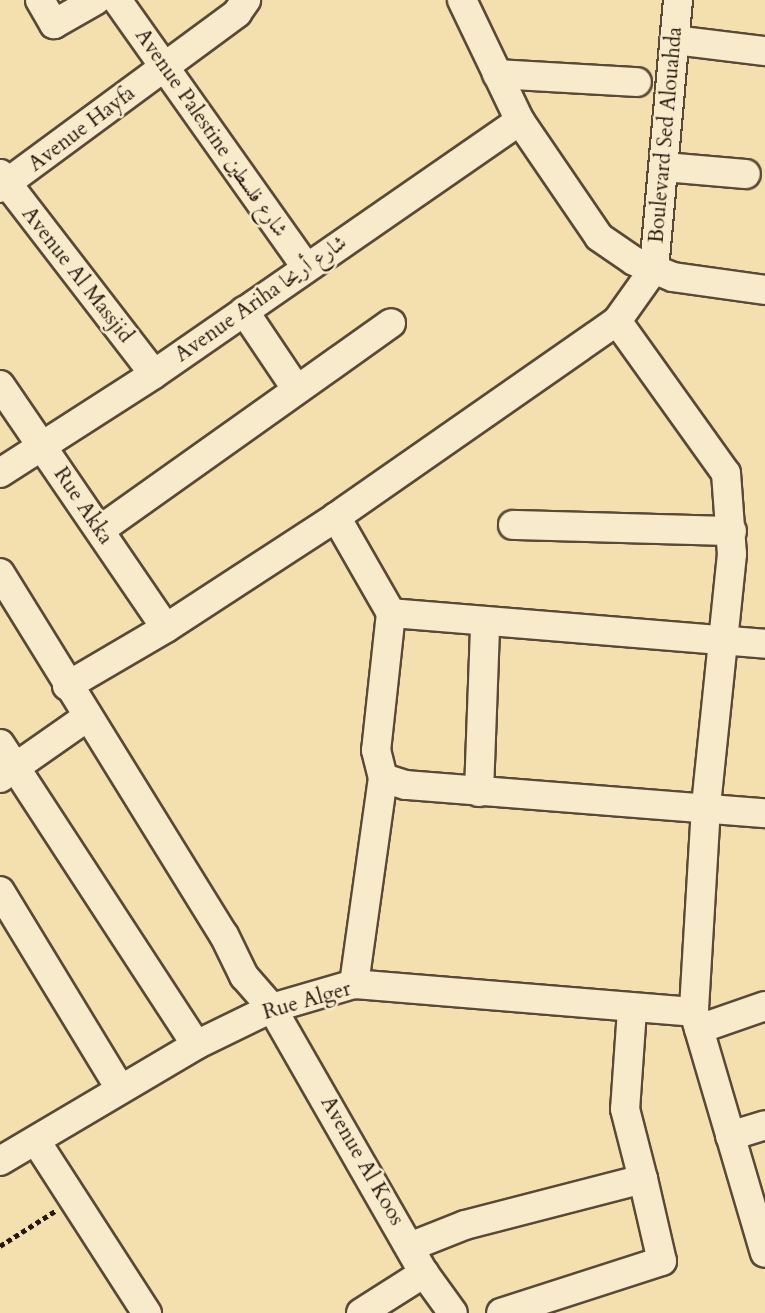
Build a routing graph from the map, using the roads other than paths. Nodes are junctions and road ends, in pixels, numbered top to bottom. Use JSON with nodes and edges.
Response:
{"nodes":[{"id":1,"x":40,"y":0,"type":"edge"},
{"id":2,"x":96,"y":0,"type":"edge"},
{"id":3,"x":117,"y":0,"type":"edge"},
{"id":4,"x":246,"y":0,"type":"edge"},
{"id":5,"x":462,"y":0,"type":"edge"},
{"id":6,"x":678,"y":0,"type":"edge"},
{"id":7,"x":675,"y":40,"type":"junction"},
{"id":8,"x":765,"y":51,"type":"edge"},
{"id":9,"x":163,"y":68,"type":"junction"},
{"id":10,"x":497,"y":74,"type":"junction"},
{"id":11,"x":637,"y":82,"type":"dead end"},
{"id":12,"x":520,"y":121,"type":"junction"},
{"id":13,"x":664,"y":167,"type":"junction"},
{"id":14,"x":746,"y":174,"type":"dead end"},
{"id":15,"x":2,"y":182,"type":"edge"},
{"id":16,"x":305,"y":266,"type":"junction"},
{"id":17,"x":654,"y":269,"type":"junction"},
{"id":18,"x":765,"y":289,"type":"edge"},
{"id":19,"x":244,"y":311,"type":"junction"},
{"id":20,"x":617,"y":321,"type":"junction"},
{"id":21,"x":391,"y":323,"type":"dead end"},
{"id":22,"x":154,"y":374,"type":"junction"},
{"id":23,"x":0,"y":385,"type":"edge"},
{"id":24,"x":295,"y":387,"type":"junction"},
{"id":25,"x":44,"y":447,"type":"junction"},
{"id":26,"x":0,"y":473,"type":"edge"},
{"id":27,"x":335,"y":517,"type":"junction"},
{"id":28,"x":513,"y":525,"type":"dead end"},
{"id":29,"x":100,"y":530,"type":"junction"},
{"id":30,"x":732,"y":531,"type":"junction"},
{"id":31,"x":0,"y":573,"type":"edge"},
{"id":32,"x":391,"y":613,"type":"junction"},
{"id":33,"x":485,"y":625,"type":"junction"},
{"id":34,"x":166,"y":628,"type":"junction"},
{"id":35,"x":722,"y":639,"type":"junction"},
{"id":36,"x":765,"y":644,"type":"edge"},
{"id":37,"x":68,"y":687,"type":"junction"},
{"id":38,"x":87,"y":718,"type":"junction"},
{"id":39,"x":0,"y":744,"type":"edge"},
{"id":40,"x":8,"y":772,"type":"edge"},
{"id":41,"x":383,"y":778,"type":"junction"},
{"id":42,"x":479,"y":792,"type":"junction"},
{"id":43,"x":706,"y":807,"type":"junction"},
{"id":44,"x":765,"y":813,"type":"edge"},
{"id":45,"x":0,"y":891,"type":"edge"},
{"id":46,"x":354,"y":984,"type":"junction"},
{"id":47,"x":765,"y":1006,"type":"edge"},
{"id":48,"x":272,"y":1008,"type":"junction"},
{"id":49,"x":632,"y":1010,"type":"junction"},
{"id":50,"x":696,"y":1021,"type":"junction"},
{"id":51,"x":196,"y":1045,"type":"junction"},
{"id":52,"x":118,"y":1087,"type":"junction"},
{"id":53,"x":765,"y":1125,"type":"edge"},
{"id":54,"x":730,"y":1136,"type":"junction"},
{"id":55,"x":36,"y":1141,"type":"junction"},
{"id":56,"x":0,"y":1161,"type":"edge"},
{"id":57,"x":643,"y":1179,"type":"junction"},
{"id":58,"x":762,"y":1235,"type":"edge"},
{"id":59,"x":412,"y":1246,"type":"junction"},
{"id":60,"x":424,"y":1273,"type":"junction"},
{"id":61,"x":146,"y":1313,"type":"edge"},
{"id":62,"x":361,"y":1313,"type":"edge"},
{"id":63,"x":453,"y":1313,"type":"edge"},
{"id":64,"x":501,"y":1313,"type":"edge"}],
"edges":[{"from":1,"to":2,"type":"street"},
{"from":3,"to":9,"type":"street","name":"Avenue Palestine شارع فلسطين"},
{"from":4,"to":9,"type":"street","name":"Avenue Hayfa"},
{"from":5,"to":10,"type":"street"},
{"from":6,"to":7,"type":"street","name":"Boulevard Sed Alouahda"},
{"from":7,"to":8,"type":"street"},
{"from":7,"to":13,"type":"street","name":"Boulevard Sed Alouahda"},
{"from":9,"to":15,"type":"street","name":"Avenue Hayfa"},
{"from":9,"to":16,"type":"street","name":"Avenue Palestine شارع فلسطين"},
{"from":10,"to":11,"type":"street"},
{"from":10,"to":12,"type":"street"},
{"from":12,"to":16,"type":"street","name":"Avenue Ariha شارع أريحا"},
{"from":12,"to":17,"type":"street"},
{"from":13,"to":14,"type":"street"},
{"from":13,"to":17,"type":"street","name":"Boulevard Sed Alouahda"},
{"from":15,"to":22,"type":"street","name":"Avenue Al Massjid"},
{"from":16,"to":19,"type":"street","name":"Avenue Ariha شارع أريحا"},
{"from":17,"to":18,"type":"street"},
{"from":17,"to":20,"type":"street"},
{"from":19,"to":22,"type":"street","name":"Avenue Ariha شارع أريحا"},
{"from":19,"to":24,"type":"street"},
{"from":20,"to":27,"type":"street"},
{"from":20,"to":30,"type":"street"},
{"from":21,"to":24,"type":"street"},
{"from":22,"to":25,"type":"street","name":"Avenue Ariha شارع أريحا"},
{"from":23,"to":25,"type":"street","name":"Rue Akka"},
{"from":24,"to":29,"type":"street"},
{"from":25,"to":26,"type":"street","name":"Avenue Ariha شارع أريحا"},
{"from":25,"to":29,"type":"street","name":"Rue Akka"},
{"from":27,"to":32,"type":"street"},
{"from":27,"to":34,"type":"street"},
{"from":28,"to":30,"type":"street"},
{"from":29,"to":34,"type":"street","name":"Rue Akka"},
{"from":30,"to":35,"type":"street"},
{"from":31,"to":37,"type":"street","name":"Avenue Al Koos"},
{"from":32,"to":33,"type":"street"},
{"from":32,"to":41,"type":"street"},
{"from":33,"to":35,"type":"street"},
{"from":33,"to":42,"type":"street"},
{"from":34,"to":37,"type":"street"},
{"from":35,"to":36,"type":"street"},
{"from":35,"to":43,"type":"street"},
{"from":37,"to":38,"type":"street","name":"Avenue Al Koos"},
{"from":38,"to":40,"type":"street"},
{"from":38,"to":48,"type":"street","name":"Avenue Al Koos"},
{"from":39,"to":40,"type":"street"},
{"from":40,"to":51,"type":"street"},
{"from":41,"to":42,"type":"street"},
{"from":41,"to":46,"type":"street"},
{"from":42,"to":43,"type":"street"},
{"from":43,"to":44,"type":"street"},
{"from":43,"to":50,"type":"street"},
{"from":45,"to":52,"type":"street"},
{"from":46,"to":48,"type":"street","name":"Rue Alger"},
{"from":46,"to":49,"type":"street","name":"Rue Alger"},
{"from":47,"to":50,"type":"street"},
{"from":48,"to":51,"type":"street","name":"Rue Alger"},
{"from":48,"to":59,"type":"street","name":"Avenue Al Koos"},
{"from":49,"to":50,"type":"street","name":"Rue Alger"},
{"from":49,"to":57,"type":"street"},
{"from":50,"to":54,"type":"street"},
{"from":51,"to":52,"type":"street","name":"Rue Alger"},
{"from":52,"to":55,"type":"street","name":"Rue Alger"},
{"from":53,"to":54,"type":"street"},
{"from":54,"to":58,"type":"street"},
{"from":55,"to":56,"type":"street","name":"Rue Alger"},
{"from":55,"to":61,"type":"street"},
{"from":57,"to":59,"type":"street"},
{"from":57,"to":64,"type":"street"},
{"from":59,"to":60,"type":"street","name":"Avenue Al Koos"},
{"from":60,"to":62,"type":"street"},
{"from":60,"to":63,"type":"street","name":"Avenue Al Koos"}]}
